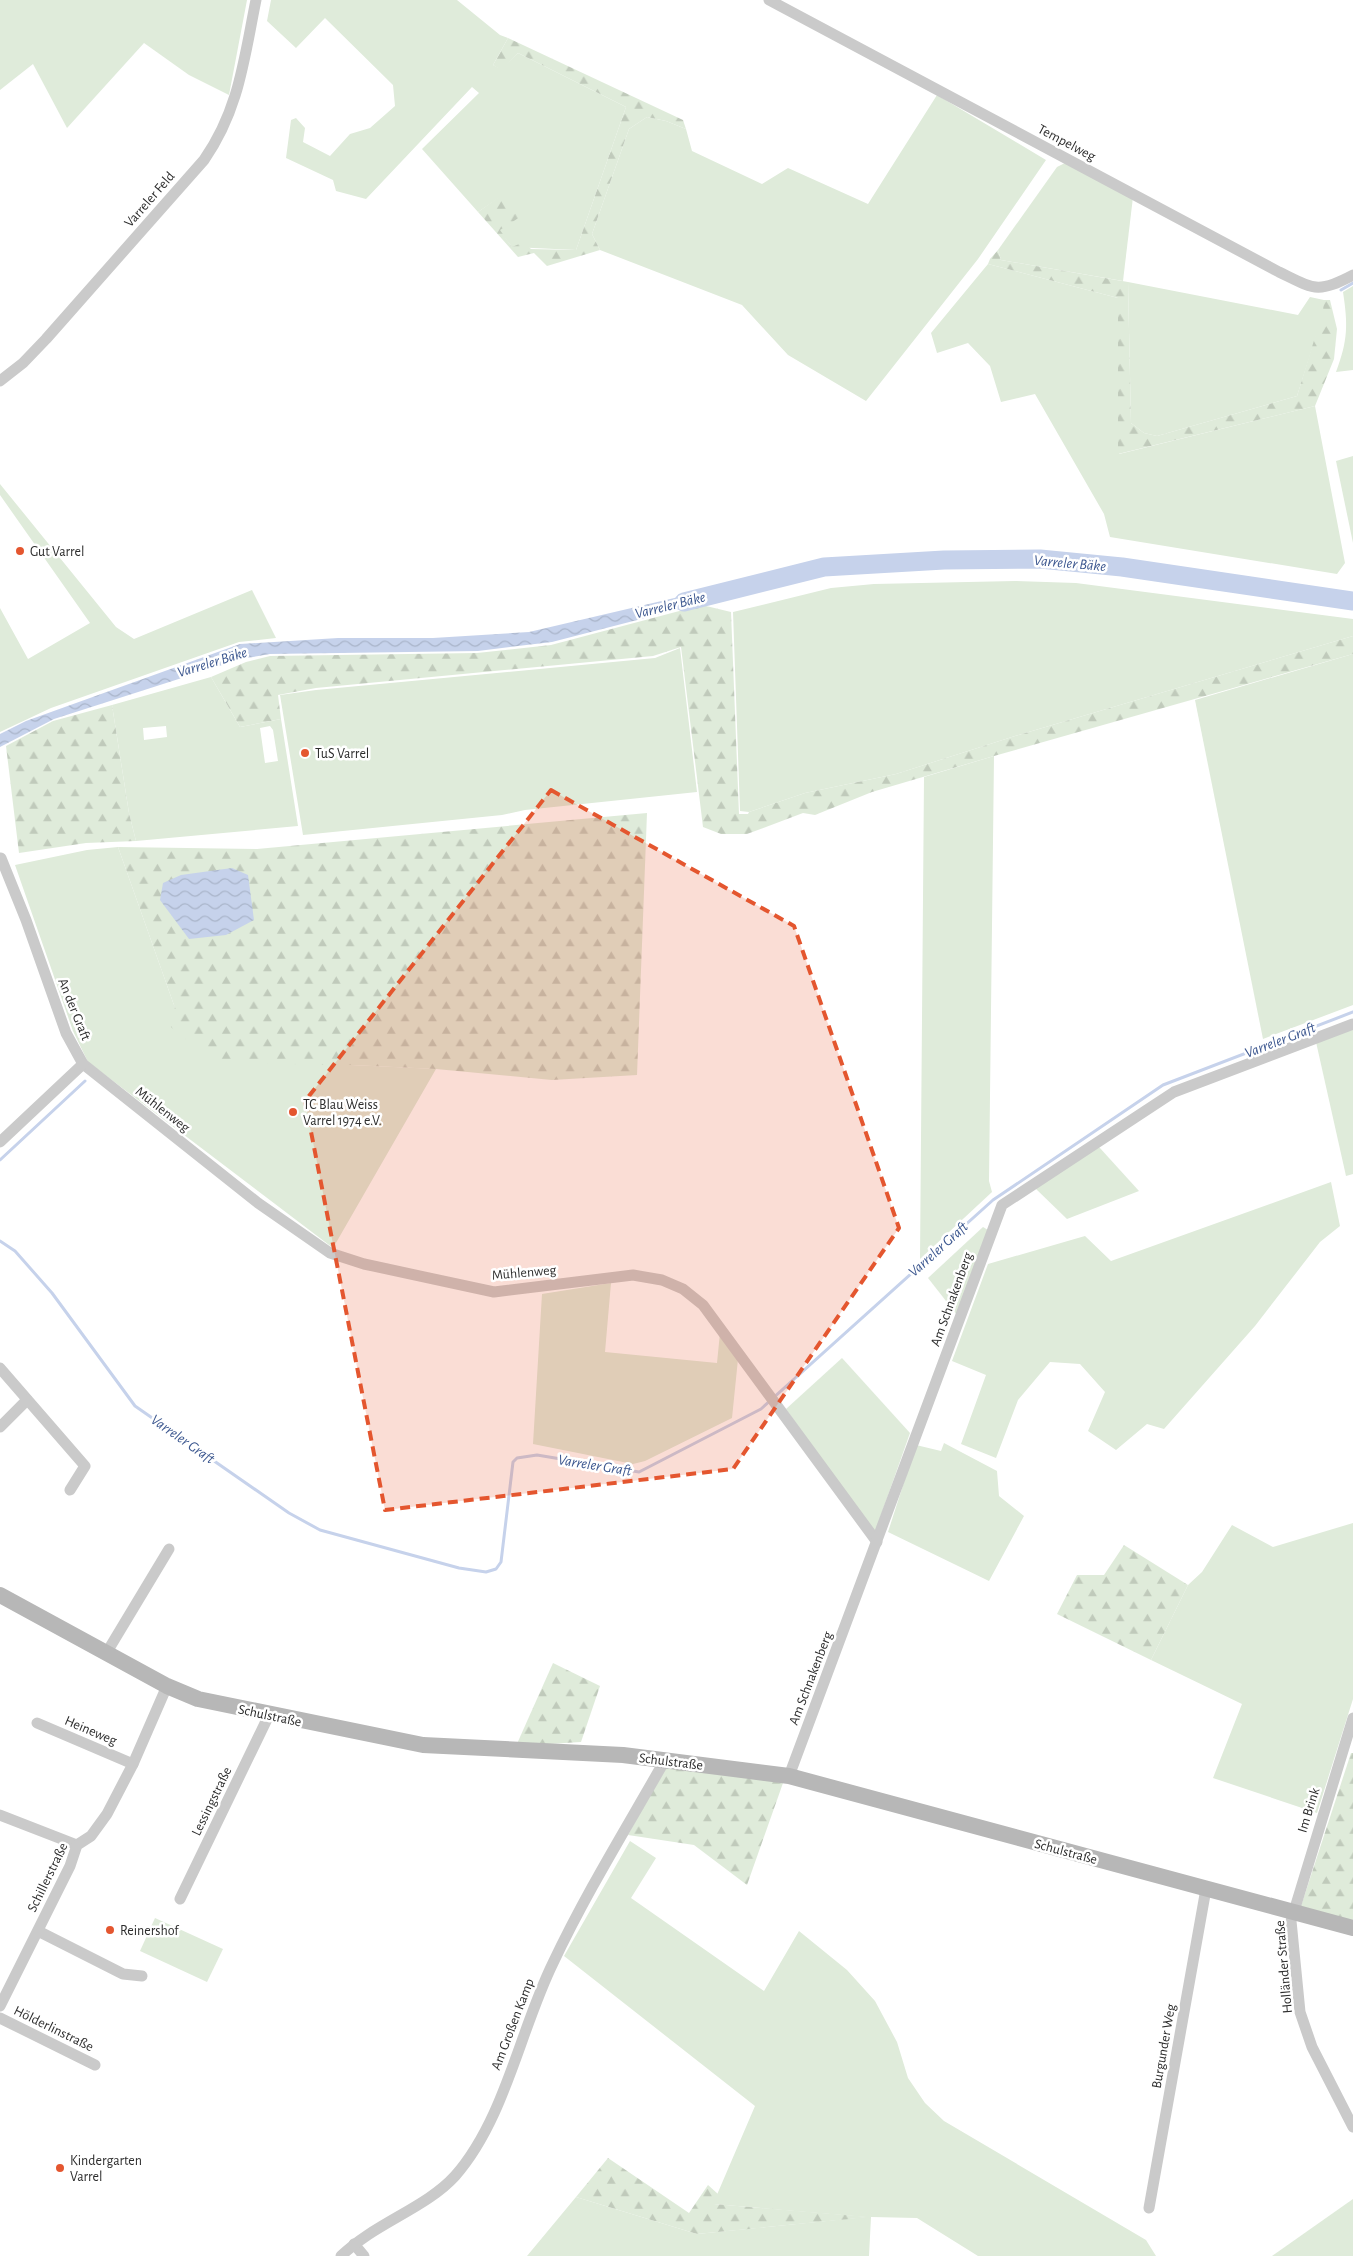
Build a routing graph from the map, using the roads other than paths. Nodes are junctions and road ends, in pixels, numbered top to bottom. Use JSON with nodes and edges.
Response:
{"nodes":[{"id":1,"x":256,"y":0,"type":"edge"},
{"id":2,"x":770,"y":0,"type":"edge"},
{"id":3,"x":1353,"y":275,"type":"edge"},
{"id":4,"x":0,"y":381,"type":"edge"},
{"id":5,"x":1,"y":858,"type":"edge"},
{"id":6,"x":1353,"y":1024,"type":"edge"},
{"id":7,"x":82,"y":1064,"type":"junction"},
{"id":8,"x":0,"y":1142,"type":"edge"},
{"id":9,"x":0,"y":1368,"type":"edge"},
{"id":10,"x":27,"y":1400,"type":"junction"},
{"id":11,"x":0,"y":1427,"type":"edge"},
{"id":12,"x":70,"y":1490,"type":"dead end"},
{"id":13,"x":878,"y":1542,"type":"junction"},
{"id":14,"x":168,"y":1549,"type":"dead end"},
{"id":15,"x":0,"y":1595,"type":"edge"},
{"id":16,"x":107,"y":1652,"type":"junction"},
{"id":17,"x":167,"y":1686,"type":"junction"},
{"id":18,"x":269,"y":1715,"type":"junction"},
{"id":19,"x":1353,"y":1718,"type":"edge"},
{"id":20,"x":37,"y":1723,"type":"dead end"},
{"id":21,"x":665,"y":1760,"type":"junction"},
{"id":22,"x":133,"y":1764,"type":"junction"},
{"id":23,"x":789,"y":1776,"type":"junction"},
{"id":24,"x":0,"y":1815,"type":"edge"},
{"id":25,"x":77,"y":1845,"type":"junction"},
{"id":26,"x":1206,"y":1889,"type":"junction"},
{"id":27,"x":180,"y":1899,"type":"dead end"},
{"id":28,"x":1294,"y":1912,"type":"junction"},
{"id":29,"x":1353,"y":1928,"type":"edge"},
{"id":30,"x":38,"y":1931,"type":"junction"},
{"id":31,"x":142,"y":1976,"type":"dead end"},
{"id":32,"x":0,"y":2006,"type":"edge"},
{"id":33,"x":0,"y":2018,"type":"edge"},
{"id":34,"x":95,"y":2065,"type":"dead end"},
{"id":35,"x":1353,"y":2128,"type":"edge"},
{"id":36,"x":1149,"y":2208,"type":"dead end"},
{"id":37,"x":354,"y":2244,"type":"junction"},
{"id":38,"x":341,"y":2256,"type":"edge"},
{"id":39,"x":364,"y":2256,"type":"edge"}],
"edges":[{"from":1,"to":4,"type":"street","name":"Varreler Feld"},
{"from":2,"to":3,"type":"street","name":"Tempelweg"},
{"from":5,"to":7,"type":"street","name":"An der Graft"},
{"from":6,"to":13,"type":"street","name":"Am Schnakenberg"},
{"from":7,"to":8,"type":"street"},
{"from":7,"to":13,"type":"street","name":"Mühlenweg"},
{"from":9,"to":10,"type":"street"},
{"from":10,"to":11,"type":"street"},
{"from":10,"to":12,"type":"street"},
{"from":13,"to":23,"type":"street","name":"Am Schnakenberg"},
{"from":14,"to":16,"type":"street"},
{"from":15,"to":16,"type":"street","name":"Schulstraße"},
{"from":16,"to":17,"type":"street","name":"Schulstraße"},
{"from":17,"to":18,"type":"street","name":"Schulstraße"},
{"from":17,"to":22,"type":"street","name":"Schillerstraße"},
{"from":18,"to":21,"type":"street","name":"Schulstraße"},
{"from":18,"to":27,"type":"street","name":"Lessingstraße"},
{"from":19,"to":28,"type":"street","name":"Im Brink"},
{"from":20,"to":22,"type":"street","name":"Heineweg"},
{"from":21,"to":23,"type":"street","name":"Schulstraße"},
{"from":21,"to":37,"type":"street","name":"Am Großen Kamp"},
{"from":22,"to":25,"type":"street","name":"Schillerstraße"},
{"from":23,"to":26,"type":"street","name":"Schulstraße"},
{"from":24,"to":25,"type":"street"},
{"from":25,"to":30,"type":"street","name":"Schillerstraße"},
{"from":26,"to":28,"type":"street","name":"Schulstraße"},
{"from":26,"to":36,"type":"street","name":"Burgunder Weg"},
{"from":28,"to":29,"type":"street","name":"Schulstraße"},
{"from":28,"to":35,"type":"street","name":"Holländer Straße"},
{"from":30,"to":31,"type":"street"},
{"from":30,"to":32,"type":"street","name":"Schillerstraße"},
{"from":33,"to":34,"type":"street","name":"Hölderlinstraße"},
{"from":37,"to":38,"type":"street","name":"Am Großen Kamp"},
{"from":37,"to":39,"type":"street"}]}
